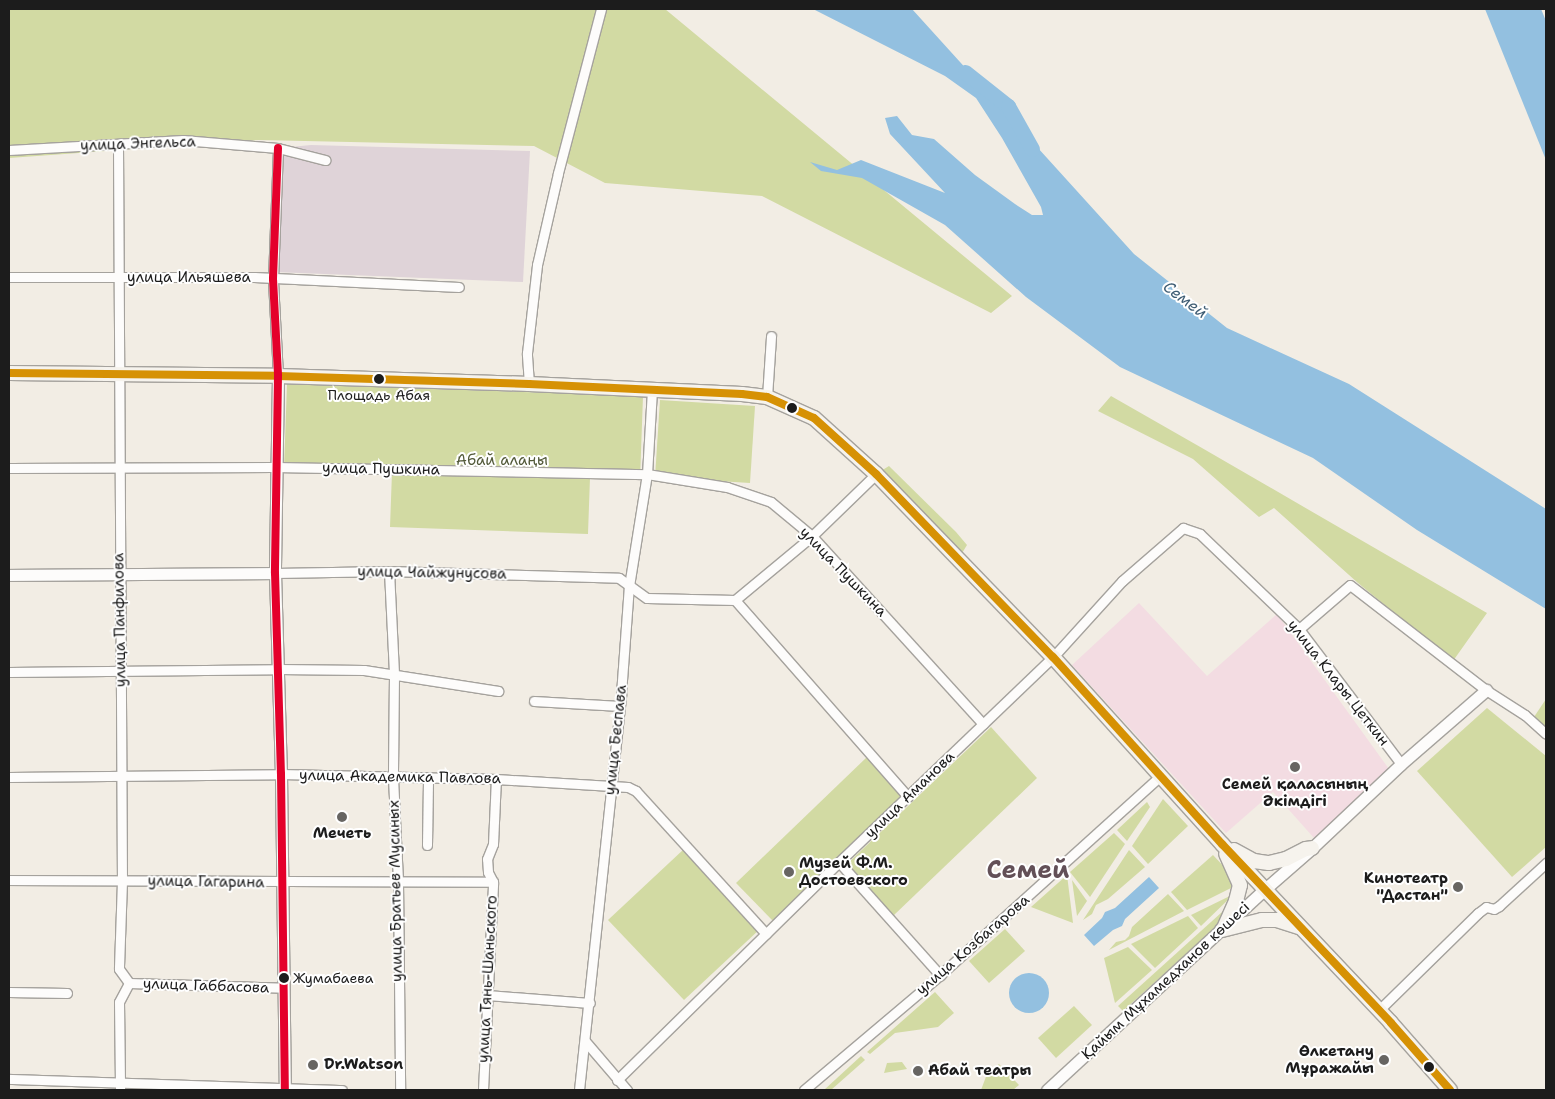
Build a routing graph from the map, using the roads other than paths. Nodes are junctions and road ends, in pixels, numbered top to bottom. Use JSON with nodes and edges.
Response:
{"nodes":[{"id":1,"x":601,"y":9,"type":"edge"},
{"id":2,"x":118,"y":145,"type":"junction"},
{"id":3,"x":278,"y":148,"type":"junction"},
{"id":4,"x":9,"y":150,"type":"edge"},
{"id":5,"x":325,"y":160,"type":"dead end"},
{"id":6,"x":9,"y":277,"type":"edge"},
{"id":7,"x":121,"y":279,"type":"junction"},
{"id":8,"x":273,"y":279,"type":"junction"},
{"id":9,"x":459,"y":286,"type":"dead end"},
{"id":10,"x":771,"y":336,"type":"dead end"},
{"id":11,"x":9,"y":373,"type":"edge"},
{"id":12,"x":118,"y":373,"type":"junction"},
{"id":13,"x":278,"y":376,"type":"junction"},
{"id":14,"x":528,"y":384,"type":"junction"},
{"id":15,"x":652,"y":390,"type":"junction"},
{"id":16,"x":767,"y":397,"type":"junction"},
{"id":17,"x":275,"y":467,"type":"junction"},
{"id":18,"x":9,"y":468,"type":"edge"},
{"id":19,"x":120,"y":470,"type":"junction"},
{"id":20,"x":647,"y":474,"type":"junction"},
{"id":21,"x":876,"y":474,"type":"junction"},
{"id":22,"x":1184,"y":528,"type":"joint"},
{"id":23,"x":812,"y":536,"type":"junction"},
{"id":24,"x":389,"y":571,"type":"junction"},
{"id":25,"x":119,"y":573,"type":"junction"},
{"id":26,"x":275,"y":573,"type":"junction"},
{"id":27,"x":9,"y":575,"type":"edge"},
{"id":28,"x":629,"y":586,"type":"junction"},
{"id":29,"x":735,"y":600,"type":"junction"},
{"id":30,"x":1299,"y":629,"type":"junction"},
{"id":31,"x":1053,"y":657,"type":"junction"},
{"id":32,"x":279,"y":669,"type":"junction"},
{"id":33,"x":120,"y":671,"type":"junction"},
{"id":34,"x":9,"y":672,"type":"edge"},
{"id":35,"x":394,"y":675,"type":"junction"},
{"id":36,"x":1486,"y":690,"type":"junction"},
{"id":37,"x":498,"y":691,"type":"dead end"},
{"id":38,"x":534,"y":700,"type":"dead end"},
{"id":39,"x":620,"y":706,"type":"junction"},
{"id":40,"x":983,"y":724,"type":"junction"},
{"id":41,"x":1546,"y":734,"type":"edge"},
{"id":42,"x":1401,"y":764,"type":"junction"},
{"id":43,"x":281,"y":774,"type":"junction"},
{"id":44,"x":121,"y":775,"type":"junction"},
{"id":45,"x":1160,"y":776,"type":"junction"},
{"id":46,"x":9,"y":777,"type":"edge"},
{"id":47,"x":393,"y":778,"type":"junction"},
{"id":48,"x":428,"y":778,"type":"junction"},
{"id":49,"x":496,"y":780,"type":"junction"},
{"id":50,"x":611,"y":785,"type":"junction"},
{"id":51,"x":908,"y":797,"type":"junction"},
{"id":52,"x":1222,"y":844,"type":"junction"},
{"id":53,"x":426,"y":845,"type":"dead end"},
{"id":54,"x":1312,"y":848,"type":"junction"},
{"id":55,"x":839,"y":862,"type":"junction"},
{"id":56,"x":1546,"y":863,"type":"edge"},
{"id":57,"x":9,"y":880,"type":"edge"},
{"id":58,"x":122,"y":881,"type":"junction"},
{"id":59,"x":398,"y":882,"type":"junction"},
{"id":60,"x":493,"y":882,"type":"junction"},
{"id":61,"x":283,"y":883,"type":"junction"},
{"id":62,"x":1265,"y":889,"type":"junction"},
{"id":63,"x":1302,"y":928,"type":"junction"},
{"id":64,"x":1223,"y":929,"type":"junction"},
{"id":65,"x":766,"y":934,"type":"junction"},
{"id":66,"x":940,"y":975,"type":"junction"},
{"id":67,"x":128,"y":983,"type":"junction"},
{"id":68,"x":284,"y":988,"type":"junction"},
{"id":69,"x":9,"y":992,"type":"edge"},
{"id":70,"x":67,"y":993,"type":"dead end"},
{"id":71,"x":487,"y":996,"type":"junction"},
{"id":72,"x":590,"y":1003,"type":"junction"},
{"id":73,"x":1378,"y":1011,"type":"junction"},
{"id":74,"x":585,"y":1041,"type":"junction"},
{"id":75,"x":9,"y":1079,"type":"edge"},
{"id":76,"x":617,"y":1080,"type":"junction"},
{"id":77,"x":120,"y":1086,"type":"edge"},
{"id":78,"x":285,"y":1089,"type":"edge"},
{"id":79,"x":342,"y":1090,"type":"edge"},
{"id":80,"x":400,"y":1090,"type":"edge"},
{"id":81,"x":483,"y":1090,"type":"edge"},
{"id":82,"x":580,"y":1090,"type":"edge"},
{"id":83,"x":627,"y":1090,"type":"edge"},
{"id":84,"x":804,"y":1090,"type":"edge"},
{"id":85,"x":1047,"y":1090,"type":"edge"},
{"id":86,"x":1450,"y":1090,"type":"edge"}],
"edges":[{"from":1,"to":14,"type":"street"},
{"from":2,"to":3,"type":"street","name":"улица Энгельса"},
{"from":2,"to":4,"type":"street","name":"улица Энгельса"},
{"from":2,"to":7,"type":"street","name":"улица Панфилова"},
{"from":3,"to":5,"type":"street","name":"улица Энгельса"},
{"from":3,"to":8,"type":"street"},
{"from":6,"to":7,"type":"street","name":"улица Ильяшева"},
{"from":7,"to":8,"type":"street","name":"улица Ильяшева"},
{"from":7,"to":12,"type":"street","name":"улица Панфилова"},
{"from":8,"to":9,"type":"street","name":"улица Ильяшева"},
{"from":8,"to":13,"type":"street"},
{"from":10,"to":16,"type":"street"},
{"from":11,"to":12,"type":"main road"},
{"from":12,"to":13,"type":"main road"},
{"from":12,"to":19,"type":"street","name":"улица Панфилова"},
{"from":13,"to":14,"type":"main road"},
{"from":13,"to":17,"type":"street"},
{"from":14,"to":15,"type":"main road"},
{"from":15,"to":16,"type":"main road"},
{"from":15,"to":20,"type":"street","name":"улица Беспава"},
{"from":16,"to":21,"type":"main road"},
{"from":17,"to":19,"type":"street","name":"улица Пушкина"},
{"from":17,"to":20,"type":"street","name":"улица Пушкина"},
{"from":17,"to":26,"type":"street"},
{"from":18,"to":19,"type":"street","name":"улица Пушкина"},
{"from":19,"to":25,"type":"street","name":"улица Панфилова"},
{"from":20,"to":23,"type":"street","name":"улица Пушкина"},
{"from":20,"to":28,"type":"street","name":"улица Беспава"},
{"from":21,"to":23,"type":"street"},
{"from":21,"to":31,"type":"main road"},
{"from":22,"to":30,"type":"street","name":"улица Клары Цеткин"},
{"from":22,"to":31,"type":"street","name":"улица Аманова"},
{"from":23,"to":29,"type":"street"},
{"from":23,"to":40,"type":"street","name":"улица Пушкина"},
{"from":24,"to":26,"type":"street","name":"улица Чайжунусова"},
{"from":24,"to":28,"type":"street","name":"улица Чайжунусова"},
{"from":24,"to":35,"type":"street","name":"улица Братьев Мусиных"},
{"from":25,"to":26,"type":"street","name":"улица Чайжунусова"},
{"from":25,"to":27,"type":"street","name":"улица Чайжунусова"},
{"from":25,"to":33,"type":"street","name":"улица Панфилова"},
{"from":26,"to":32,"type":"street"},
{"from":28,"to":29,"type":"street","name":"улица Чайжунусова"},
{"from":28,"to":39,"type":"street","name":"улица Беспава"},
{"from":29,"to":51,"type":"street"},
{"from":30,"to":36,"type":"street"},
{"from":30,"to":42,"type":"street","name":"улица Клары Цеткин"},
{"from":31,"to":40,"type":"street","name":"улица Аманова"},
{"from":31,"to":45,"type":"main road"},
{"from":32,"to":33,"type":"street"},
{"from":32,"to":35,"type":"street"},
{"from":32,"to":43,"type":"street"},
{"from":33,"to":34,"type":"street"},
{"from":33,"to":44,"type":"street","name":"улица Панфилова"},
{"from":35,"to":37,"type":"street"},
{"from":35,"to":47,"type":"street","name":"улица Братьев Мусиных"},
{"from":36,"to":41,"type":"street"},
{"from":36,"to":42,"type":"street","name":"Қайым Мұхамедханов көшесі"},
{"from":38,"to":39,"type":"street"},
{"from":39,"to":50,"type":"street","name":"улица Беспава"},
{"from":40,"to":51,"type":"street","name":"улица Аманова"},
{"from":42,"to":54,"type":"street","name":"Қайым Мұхамедханов көшесі"},
{"from":43,"to":44,"type":"street","name":"улица Академика Павлова"},
{"from":43,"to":47,"type":"street","name":"улица Академика Павлова"},
{"from":43,"to":61,"type":"street"},
{"from":44,"to":46,"type":"street","name":"улица Академика Павлова"},
{"from":44,"to":58,"type":"street","name":"улица Панфилова"},
{"from":45,"to":52,"type":"main road"},
{"from":45,"to":66,"type":"street","name":"улица Козбагарова"},
{"from":47,"to":48,"type":"street","name":"улица Академика Павлова"},
{"from":47,"to":59,"type":"street","name":"улица Братьев Мусиных"},
{"from":48,"to":49,"type":"street","name":"улица Академика Павлова"},
{"from":48,"to":53,"type":"street"},
{"from":49,"to":50,"type":"street","name":"улица Академика Павлова"},
{"from":49,"to":60,"type":"street","name":"улица Тянь-Шаньского"},
{"from":50,"to":65,"type":"street","name":"улица Академика Павлова"},
{"from":50,"to":72,"type":"street","name":"улица Беспава"},
{"from":51,"to":55,"type":"street","name":"улица Аманова"},
{"from":52,"to":54,"type":"main road"},
{"from":52,"to":62,"type":"main road"},
{"from":52,"to":64,"type":"main road"},
{"from":54,"to":62,"type":"street","name":"Қайым Мұхамедханов көшесі"},
{"from":55,"to":65,"type":"street","name":"улица Аманова"},
{"from":55,"to":66,"type":"street"},
{"from":56,"to":73,"type":"street"},
{"from":57,"to":58,"type":"street","name":"улица Гагарина"},
{"from":58,"to":61,"type":"street","name":"улица Гагарина"},
{"from":58,"to":67,"type":"street","name":"улица Панфилова"},
{"from":59,"to":60,"type":"street","name":"улица Гагарина"},
{"from":59,"to":61,"type":"street","name":"улица Гагарина"},
{"from":59,"to":80,"type":"street","name":"улица Братьев Мусиных"},
{"from":60,"to":71,"type":"street","name":"улица Тянь-Шаньского"},
{"from":61,"to":68,"type":"street"},
{"from":62,"to":63,"type":"main road"},
{"from":62,"to":64,"type":"street","name":"Қайым Мұхамедханов көшесі"},
{"from":63,"to":64,"type":"main road"},
{"from":63,"to":73,"type":"main road"},
{"from":64,"to":85,"type":"street","name":"Қайым Мұхамедханов көшесі"},
{"from":65,"to":76,"type":"street","name":"улица Аманова"},
{"from":66,"to":84,"type":"street","name":"улица Козбагарова"},
{"from":67,"to":68,"type":"street","name":"улица Габбасова"},
{"from":67,"to":77,"type":"street"},
{"from":68,"to":78,"type":"street"},
{"from":69,"to":70,"type":"street"},
{"from":71,"to":72,"type":"street"},
{"from":71,"to":81,"type":"street","name":"улица Тянь-Шаньского"},
{"from":72,"to":74,"type":"street","name":"улица Беспава"},
{"from":73,"to":86,"type":"main road"},
{"from":74,"to":76,"type":"street"},
{"from":74,"to":82,"type":"street","name":"улица Беспава"},
{"from":75,"to":77,"type":"street"},
{"from":76,"to":83,"type":"street"},
{"from":77,"to":78,"type":"street"},
{"from":78,"to":79,"type":"street"}]}
